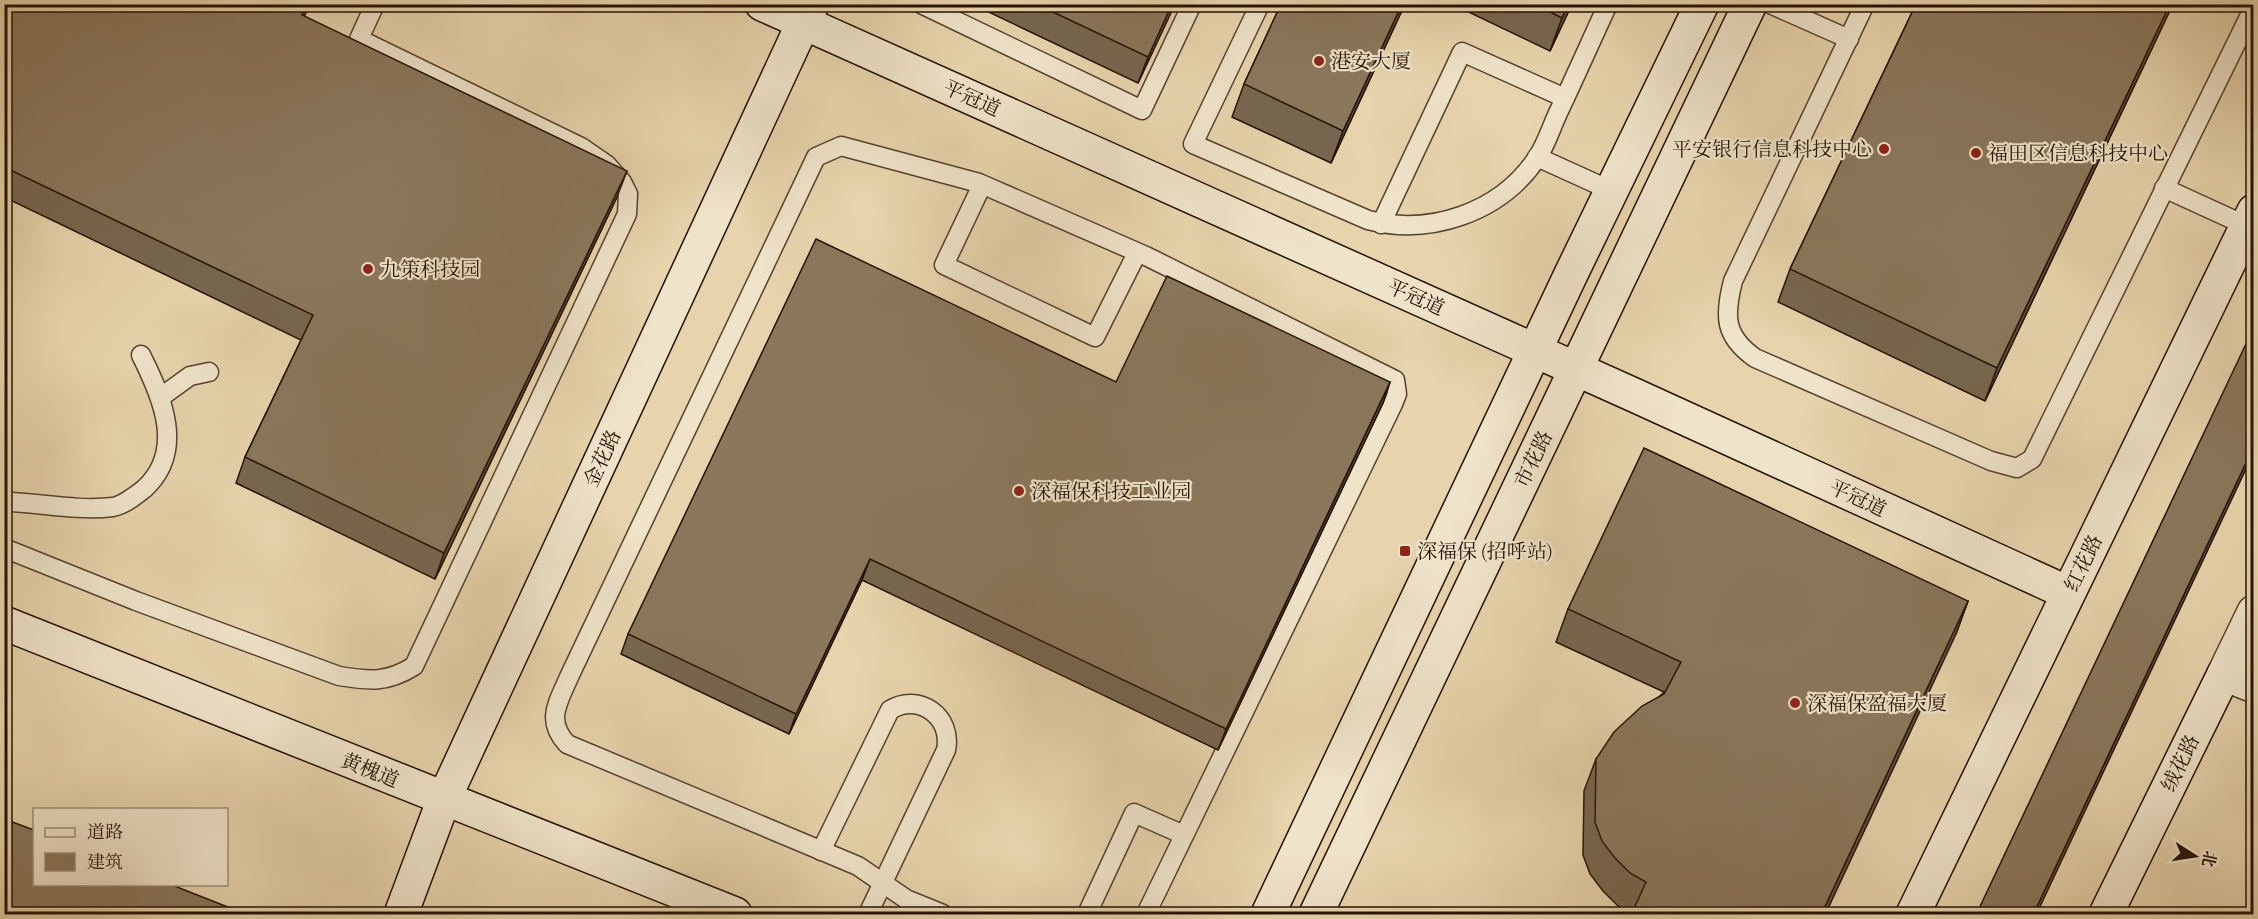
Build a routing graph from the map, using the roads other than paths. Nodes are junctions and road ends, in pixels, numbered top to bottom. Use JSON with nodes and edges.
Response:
{"nodes":[{"id":1,"x":375,"y":4,"type":"edge"},
{"id":2,"x":762,"y":4,"type":"edge"},
{"id":3,"x":921,"y":4,"type":"edge"},
{"id":4,"x":1192,"y":4,"type":"edge"},
{"id":5,"x":1260,"y":4,"type":"edge"},
{"id":6,"x":1608,"y":4,"type":"edge"},
{"id":7,"x":1702,"y":4,"type":"edge"},
{"id":8,"x":1750,"y":4,"type":"edge"},
{"id":9,"x":1770,"y":4,"type":"edge"},
{"id":10,"x":1865,"y":4,"type":"edge"},
{"id":11,"x":2253,"y":7,"type":"edge"},
{"id":12,"x":808,"y":13,"type":"edge"},
{"id":13,"x":1849,"y":39,"type":"junction"},
{"id":14,"x":1565,"y":98,"type":"junction"},
{"id":15,"x":1538,"y":157,"type":"junction"},
{"id":16,"x":982,"y":185,"type":"junction"},
{"id":17,"x":2164,"y":188,"type":"junction"},
{"id":18,"x":1612,"y":191,"type":"junction"},
{"id":19,"x":2250,"y":219,"type":"edge"},
{"id":20,"x":1381,"y":224,"type":"junction"},
{"id":21,"x":1137,"y":253,"type":"junction"},
{"id":22,"x":1534,"y":351,"type":"junction"},
{"id":23,"x":141,"y":355,"type":"dead end"},
{"id":24,"x":1576,"y":369,"type":"junction"},
{"id":25,"x":209,"y":372,"type":"dead end"},
{"id":26,"x":161,"y":397,"type":"junction"},
{"id":27,"x":4,"y":499,"type":"edge"},
{"id":28,"x":4,"y":548,"type":"edge"},
{"id":29,"x":2068,"y":593,"type":"junction"},
{"id":30,"x":2253,"y":612,"type":"edge"},
{"id":31,"x":4,"y":623,"type":"edge"},
{"id":32,"x":2239,"y":680,"type":"edge"},
{"id":33,"x":444,"y":799,"type":"junction"},
{"id":34,"x":1185,"y":835,"type":"junction"},
{"id":35,"x":822,"y":851,"type":"junction"},
{"id":36,"x":882,"y":885,"type":"junction"},
{"id":37,"x":401,"y":915,"type":"edge"},
{"id":38,"x":735,"y":915,"type":"edge"},
{"id":39,"x":868,"y":915,"type":"edge"},
{"id":40,"x":943,"y":915,"type":"edge"},
{"id":41,"x":1087,"y":915,"type":"edge"},
{"id":42,"x":1146,"y":915,"type":"edge"},
{"id":43,"x":1268,"y":915,"type":"edge"},
{"id":44,"x":1316,"y":915,"type":"edge"},
{"id":45,"x":1913,"y":915,"type":"edge"},
{"id":46,"x":2106,"y":915,"type":"edge"}],
"edges":[{"from":1,"to":28,"type":"lane"},
{"from":2,"to":12,"type":"street","name":"平冠道"},
{"from":3,"to":4,"type":"lane"},
{"from":5,"to":20,"type":"lane"},
{"from":6,"to":14,"type":"lane"},
{"from":7,"to":18,"type":"street"},
{"from":8,"to":24,"type":"street","name":"市花路"},
{"from":9,"to":13,"type":"lane"},
{"from":10,"to":13,"type":"lane"},
{"from":11,"to":17,"type":"lane"},
{"from":12,"to":22,"type":"street","name":"平冠道"},
{"from":12,"to":33,"type":"street","name":"金花路"},
{"from":13,"to":17,"type":"lane"},
{"from":14,"to":15,"type":"lane"},
{"from":14,"to":20,"type":"lane"},
{"from":15,"to":18,"type":"lane"},
{"from":15,"to":20,"type":"lane"},
{"from":16,"to":21,"type":"lane"},
{"from":16,"to":21,"type":"lane"},
{"from":16,"to":35,"type":"lane"},
{"from":17,"to":19,"type":"lane"},
{"from":18,"to":22,"type":"street"},
{"from":19,"to":29,"type":"street","name":"红花路"},
{"from":21,"to":34,"type":"lane"},
{"from":22,"to":24,"type":"street","name":"平冠道"},
{"from":22,"to":43,"type":"street"},
{"from":23,"to":26,"type":"lane"},
{"from":24,"to":29,"type":"street","name":"平冠道"},
{"from":24,"to":44,"type":"street","name":"市花路"},
{"from":25,"to":26,"type":"lane"},
{"from":26,"to":27,"type":"lane"},
{"from":29,"to":45,"type":"street","name":"红花路"},
{"from":30,"to":32,"type":"street","name":"绒花路"},
{"from":31,"to":33,"type":"street","name":"黄槐道"},
{"from":32,"to":46,"type":"street","name":"绒花路"},
{"from":33,"to":37,"type":"street","name":"金花路"},
{"from":33,"to":38,"type":"street","name":"黄槐道"},
{"from":34,"to":41,"type":"lane"},
{"from":34,"to":42,"type":"lane"},
{"from":35,"to":36,"type":"lane"},
{"from":35,"to":36,"type":"lane"},
{"from":36,"to":39,"type":"lane"},
{"from":36,"to":40,"type":"lane"}]}
